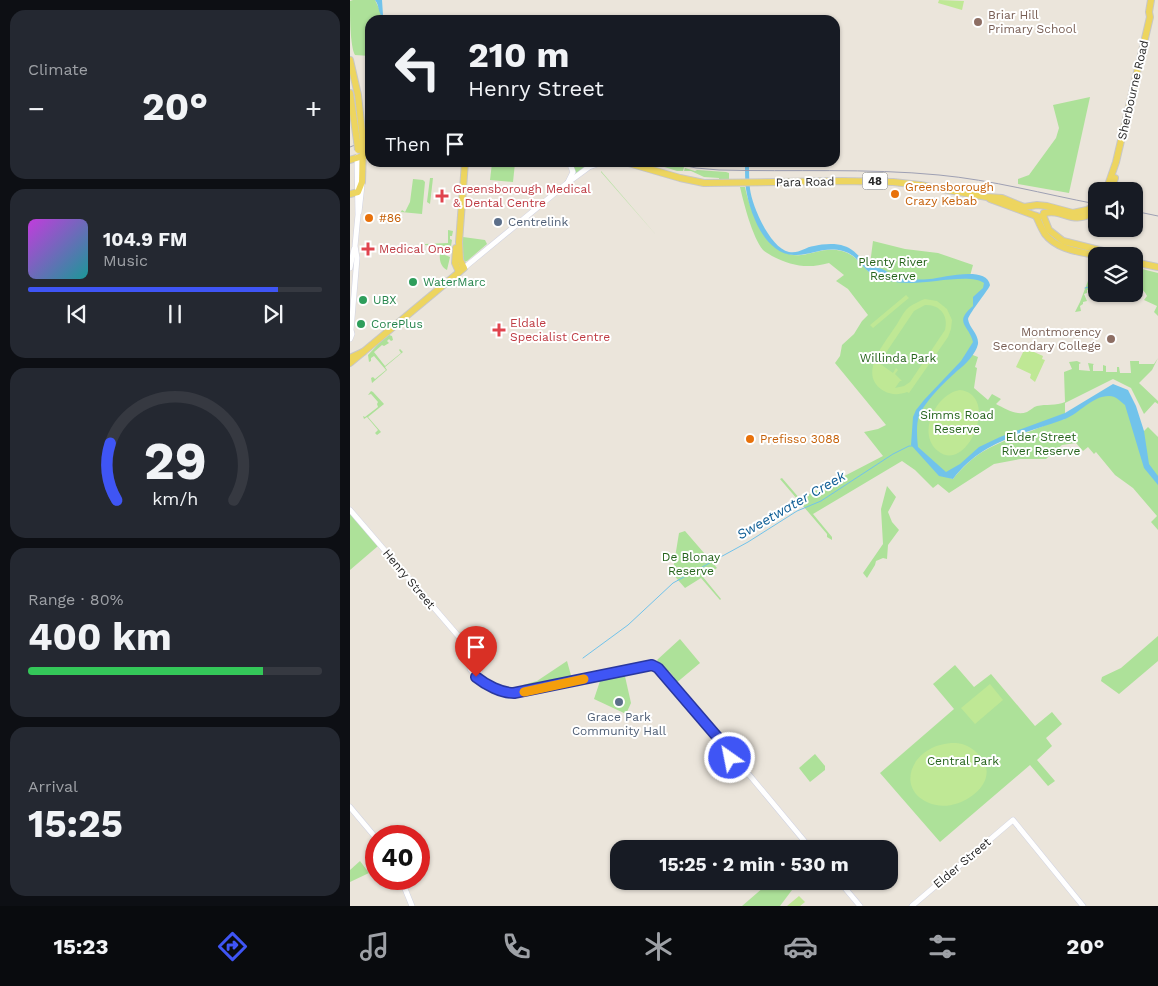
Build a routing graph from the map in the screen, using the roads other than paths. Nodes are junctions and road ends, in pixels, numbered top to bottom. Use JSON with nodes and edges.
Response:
{"nodes":[{"id":1,"x":1152,"y":0,"type":"edge"},
{"id":2,"x":1156,"y":0,"type":"edge"},
{"id":3,"x":1150,"y":17,"type":"junction"},
{"id":4,"x":350,"y":60,"type":"edge"},
{"id":5,"x":350,"y":92,"type":"edge"},
{"id":6,"x":360,"y":140,"type":"junction"},
{"id":7,"x":364,"y":152,"type":"edge"},
{"id":8,"x":350,"y":160,"type":"edge"},
{"id":9,"x":465,"y":167,"type":"edge"},
{"id":10,"x":571,"y":167,"type":"edge"},
{"id":11,"x":589,"y":167,"type":"edge"},
{"id":12,"x":644,"y":167,"type":"edge"},
{"id":13,"x":362,"y":182,"type":"junction"},
{"id":14,"x":1112,"y":182,"type":"edge"},
{"id":15,"x":566,"y":184,"type":"junction"},
{"id":16,"x":353,"y":193,"type":"edge"},
{"id":17,"x":987,"y":197,"type":"junction"},
{"id":18,"x":1038,"y":205,"type":"junction"},
{"id":19,"x":1088,"y":209,"type":"edge"},
{"id":20,"x":358,"y":214,"type":"junction"},
{"id":21,"x":1043,"y":214,"type":"junction"},
{"id":22,"x":1076,"y":215,"type":"junction"},
{"id":23,"x":1088,"y":215,"type":"edge"},
{"id":24,"x":1035,"y":216,"type":"junction"},
{"id":25,"x":1088,"y":247,"type":"edge"},
{"id":26,"x":356,"y":249,"type":"junction"},
{"id":27,"x":1088,"y":253,"type":"edge"},
{"id":28,"x":1143,"y":264,"type":"edge"},
{"id":29,"x":1158,"y":267,"type":"edge"},
{"id":30,"x":350,"y":269,"type":"edge"},
{"id":31,"x":462,"y":270,"type":"junction"},
{"id":32,"x":351,"y":334,"type":"edge"},
{"id":33,"x":363,"y":352,"type":"junction"},
{"id":34,"x":352,"y":354,"type":"edge"},
{"id":35,"x":350,"y":364,"type":"edge"},
{"id":36,"x":350,"y":510,"type":"edge"},
{"id":37,"x":476,"y":660,"type":"junction"},
{"id":38,"x":476,"y":673,"type":"junction"},
{"id":39,"x":350,"y":807,"type":"edge"},
{"id":40,"x":365,"y":825,"type":"edge"},
{"id":41,"x":804,"y":840,"type":"edge"},
{"id":42,"x":405,"y":890,"type":"edge"},
{"id":43,"x":847,"y":890,"type":"edge"},
{"id":44,"x":412,"y":906,"type":"edge"},
{"id":45,"x":860,"y":906,"type":"edge"},
{"id":46,"x":912,"y":906,"type":"edge"},
{"id":47,"x":1083,"y":906,"type":"edge"}],
"edges":[{"from":1,"to":3,"type":"main road","name":"Sherbourne Road"},
{"from":2,"to":3,"type":"main road","name":"Sherbourne Road"},
{"from":3,"to":14,"type":"main road","name":"Sherbourne Road"},
{"from":4,"to":6,"type":"main road"},
{"from":5,"to":6,"type":"main road"},
{"from":6,"to":7,"type":"main road","bridge":true},
{"from":7,"to":8,"type":"main road"},
{"from":7,"to":13,"type":"main road"},
{"from":7,"to":16,"type":"street"},
{"from":9,"to":31,"type":"main road"},
{"from":10,"to":15,"type":"street"},
{"from":11,"to":15,"type":"street"},
{"from":12,"to":17,"type":"main road","name":"Para Road","number":"48"},
{"from":13,"to":16,"type":"main road"},
{"from":13,"to":20,"type":"street"},
{"from":15,"to":31,"type":"street"},
{"from":16,"to":20,"type":"street"},
{"from":17,"to":18,"type":"main road","name":"Para Road","number":"48"},
{"from":17,"to":24,"type":"main road","name":"Para Road","number":"48"},
{"from":18,"to":21,"type":"main road"},
{"from":18,"to":22,"type":"main road","number":"48"},
{"from":18,"to":24,"type":"main road"},
{"from":19,"to":22,"type":"main road"},
{"from":20,"to":26,"type":"street"},
{"from":21,"to":22,"type":"main road"},
{"from":21,"to":24,"type":"main road"},
{"from":21,"to":25,"type":"main road"},
{"from":22,"to":23,"type":"main road"},
{"from":24,"to":27,"type":"main road"},
{"from":26,"to":30,"type":"street"},
{"from":26,"to":32,"type":"street"},
{"from":28,"to":29,"type":"main road"},
{"from":31,"to":33,"type":"main road"},
{"from":33,"to":34,"type":"main road"},
{"from":33,"to":35,"type":"main road"},
{"from":36,"to":37,"type":"street","name":"Henry Street"},
{"from":37,"to":38,"type":"street"},
{"from":37,"to":38,"type":"street"},
{"from":38,"to":41,"type":"street"},
{"from":39,"to":40,"type":"street"},
{"from":42,"to":44,"type":"street"},
{"from":43,"to":45,"type":"street"},
{"from":46,"to":47,"type":"street","name":"Elder Street"}]}
